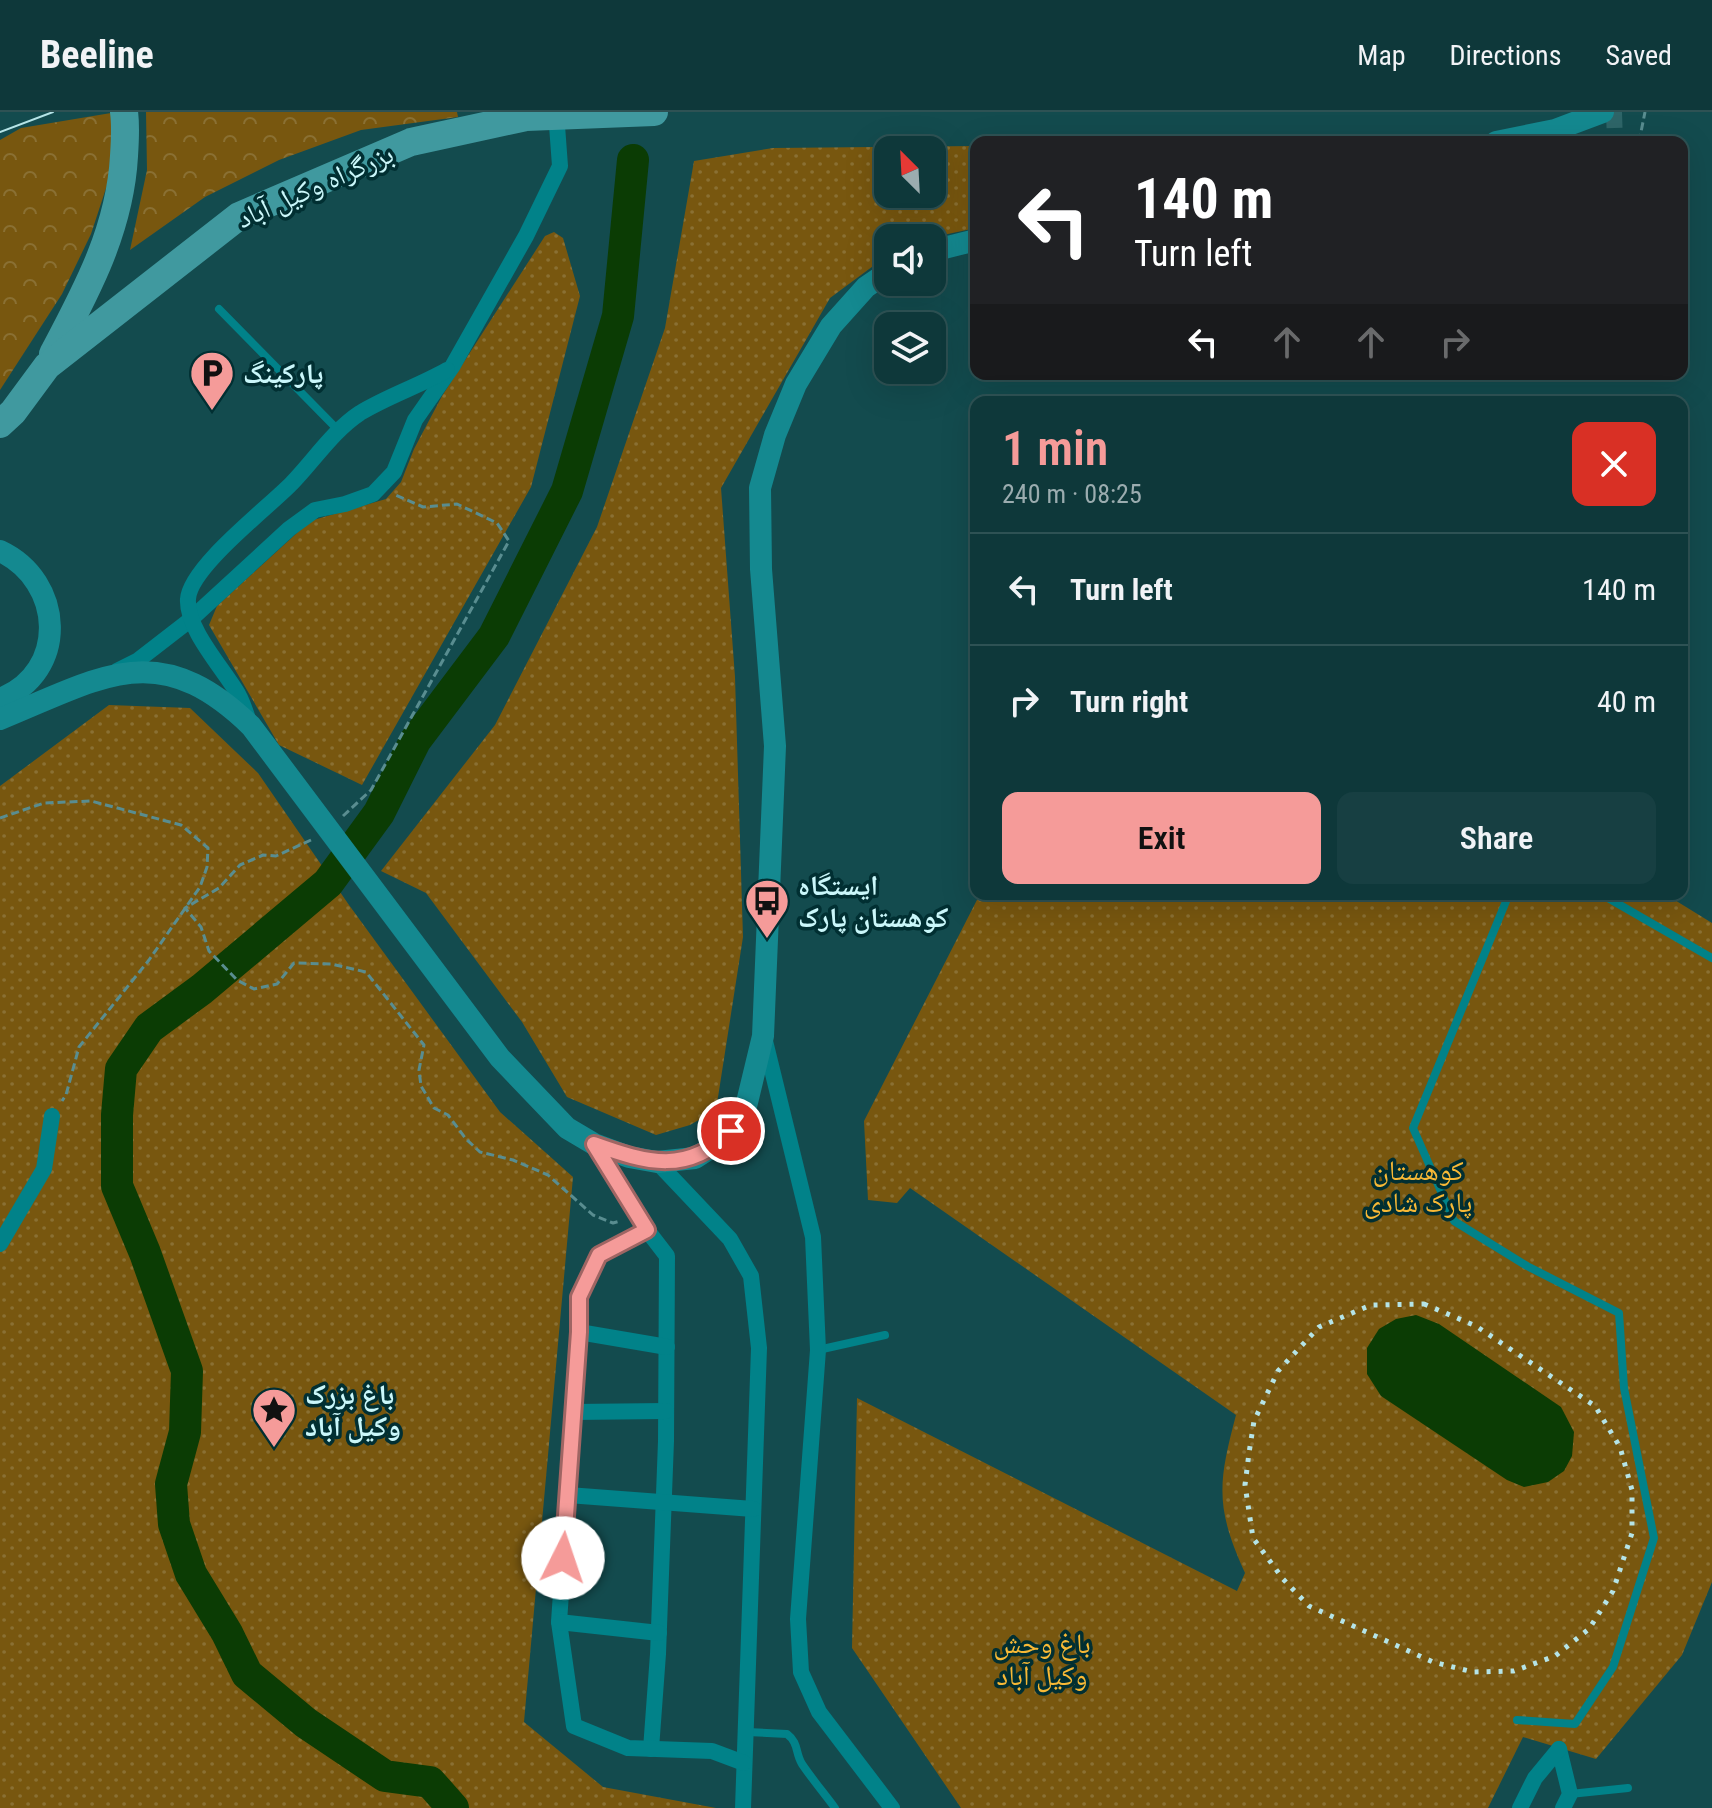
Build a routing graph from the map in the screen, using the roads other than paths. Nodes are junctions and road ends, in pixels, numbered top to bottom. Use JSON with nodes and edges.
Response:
{"nodes":[{"id":1,"x":124,"y":112,"type":"edge"},
{"id":2,"x":556,"y":112,"type":"edge"},
{"id":3,"x":654,"y":112,"type":"edge"},
{"id":4,"x":1603,"y":112,"type":"edge"},
{"id":5,"x":1526,"y":136,"type":"edge"},
{"id":6,"x":970,"y":242,"type":"edge"},
{"id":7,"x":946,"y":248,"type":"edge"},
{"id":8,"x":874,"y":282,"type":"edge"},
{"id":9,"x":219,"y":309,"type":"dead end"},
{"id":10,"x":47,"y":366,"type":"junction"},
{"id":11,"x":452,"y":367,"type":"junction"},
{"id":12,"x":386,"y":399,"type":"junction"},
{"id":13,"x":6,"y":418,"type":"edge"},
{"id":14,"x":415,"y":420,"type":"junction"},
{"id":15,"x":339,"y":431,"type":"junction"},
{"id":16,"x":0,"y":445,"type":"edge"},
{"id":17,"x":0,"y":551,"type":"edge"},
{"id":18,"x":190,"y":620,"type":"junction"},
{"id":19,"x":108,"y":675,"type":"junction"},
{"id":20,"x":0,"y":699,"type":"edge"},
{"id":21,"x":0,"y":719,"type":"edge"},
{"id":22,"x":251,"y":726,"type":"junction"},
{"id":23,"x":1507,"y":900,"type":"edge"},
{"id":24,"x":1611,"y":900,"type":"edge"},
{"id":25,"x":1712,"y":958,"type":"edge"},
{"id":26,"x":763,"y":1036,"type":"junction"},
{"id":27,"x":52,"y":1116,"type":"road end"},
{"id":28,"x":594,"y":1144,"type":"junction"},
{"id":29,"x":657,"y":1162,"type":"junction"},
{"id":30,"x":647,"y":1230,"type":"junction"},
{"id":31,"x":0,"y":1244,"type":"edge"},
{"id":32,"x":579,"y":1332,"type":"junction"},
{"id":33,"x":885,"y":1335,"type":"dead end"},
{"id":34,"x":667,"y":1347,"type":"junction"},
{"id":35,"x":818,"y":1350,"type":"junction"},
{"id":36,"x":666,"y":1411,"type":"junction"},
{"id":37,"x":573,"y":1412,"type":"junction"},
{"id":38,"x":568,"y":1495,"type":"junction"},
{"id":39,"x":663,"y":1503,"type":"junction"},
{"id":40,"x":753,"y":1509,"type":"junction"},
{"id":41,"x":559,"y":1622,"type":"junction"},
{"id":42,"x":659,"y":1633,"type":"junction"},
{"id":43,"x":1517,"y":1720,"type":"dead end"},
{"id":44,"x":747,"y":1732,"type":"junction"},
{"id":45,"x":651,"y":1749,"type":"junction"},
{"id":46,"x":744,"y":1763,"type":"junction"},
{"id":47,"x":1628,"y":1788,"type":"dead end"},
{"id":48,"x":1566,"y":1801,"type":"edge"},
{"id":49,"x":743,"y":1808,"type":"edge"},
{"id":50,"x":835,"y":1808,"type":"edge"},
{"id":51,"x":892,"y":1808,"type":"edge"},
{"id":52,"x":1520,"y":1808,"type":"edge"}],
"edges":[{"from":1,"to":10,"type":"highway"},
{"from":2,"to":11,"type":"street"},
{"from":3,"to":10,"type":"highway","name":"بزرگراه وکیل آباد"},
{"from":4,"to":5,"type":"street"},
{"from":6,"to":7,"type":"street"},
{"from":8,"to":26,"type":"street"},
{"from":9,"to":15,"type":"lane"},
{"from":10,"to":13,"type":"highway","name":"بزرگراه وکیل آباد"},
{"from":11,"to":12,"type":"street"},
{"from":11,"to":14,"type":"street"},
{"from":12,"to":14,"type":"street"},
{"from":12,"to":15,"type":"street"},
{"from":13,"to":16,"type":"highway","name":"بزرگراه وکیل آباد"},
{"from":14,"to":18,"type":"street"},
{"from":15,"to":18,"type":"street"},
{"from":17,"to":20,"type":"street"},
{"from":18,"to":19,"type":"street"},
{"from":18,"to":22,"type":"street"},
{"from":19,"to":21,"type":"street"},
{"from":19,"to":22,"type":"street"},
{"from":22,"to":28,"type":"street"},
{"from":23,"to":43,"type":"lane"},
{"from":24,"to":25,"type":"lane"},
{"from":26,"to":29,"type":"street"},
{"from":26,"to":35,"type":"street"},
{"from":27,"to":31,"type":"street"},
{"from":28,"to":29,"type":"street"},
{"from":28,"to":30,"type":"street"},
{"from":29,"to":40,"type":"street"},
{"from":30,"to":32,"type":"street"},
{"from":30,"to":34,"type":"street"},
{"from":32,"to":34,"type":"street"},
{"from":32,"to":37,"type":"street"},
{"from":33,"to":35,"type":"lane"},
{"from":34,"to":36,"type":"street"},
{"from":35,"to":51,"type":"street"},
{"from":36,"to":37,"type":"street"},
{"from":36,"to":39,"type":"street"},
{"from":37,"to":38,"type":"street"},
{"from":38,"to":39,"type":"street"},
{"from":38,"to":41,"type":"street"},
{"from":39,"to":40,"type":"street"},
{"from":39,"to":42,"type":"street"},
{"from":40,"to":44,"type":"street"},
{"from":41,"to":42,"type":"street"},
{"from":41,"to":45,"type":"street"},
{"from":42,"to":45,"type":"street"},
{"from":44,"to":46,"type":"street"},
{"from":44,"to":50,"type":"lane"},
{"from":45,"to":46,"type":"street"},
{"from":46,"to":49,"type":"street"},
{"from":47,"to":48,"type":"lane"},
{"from":48,"to":52,"type":"street"}]}
